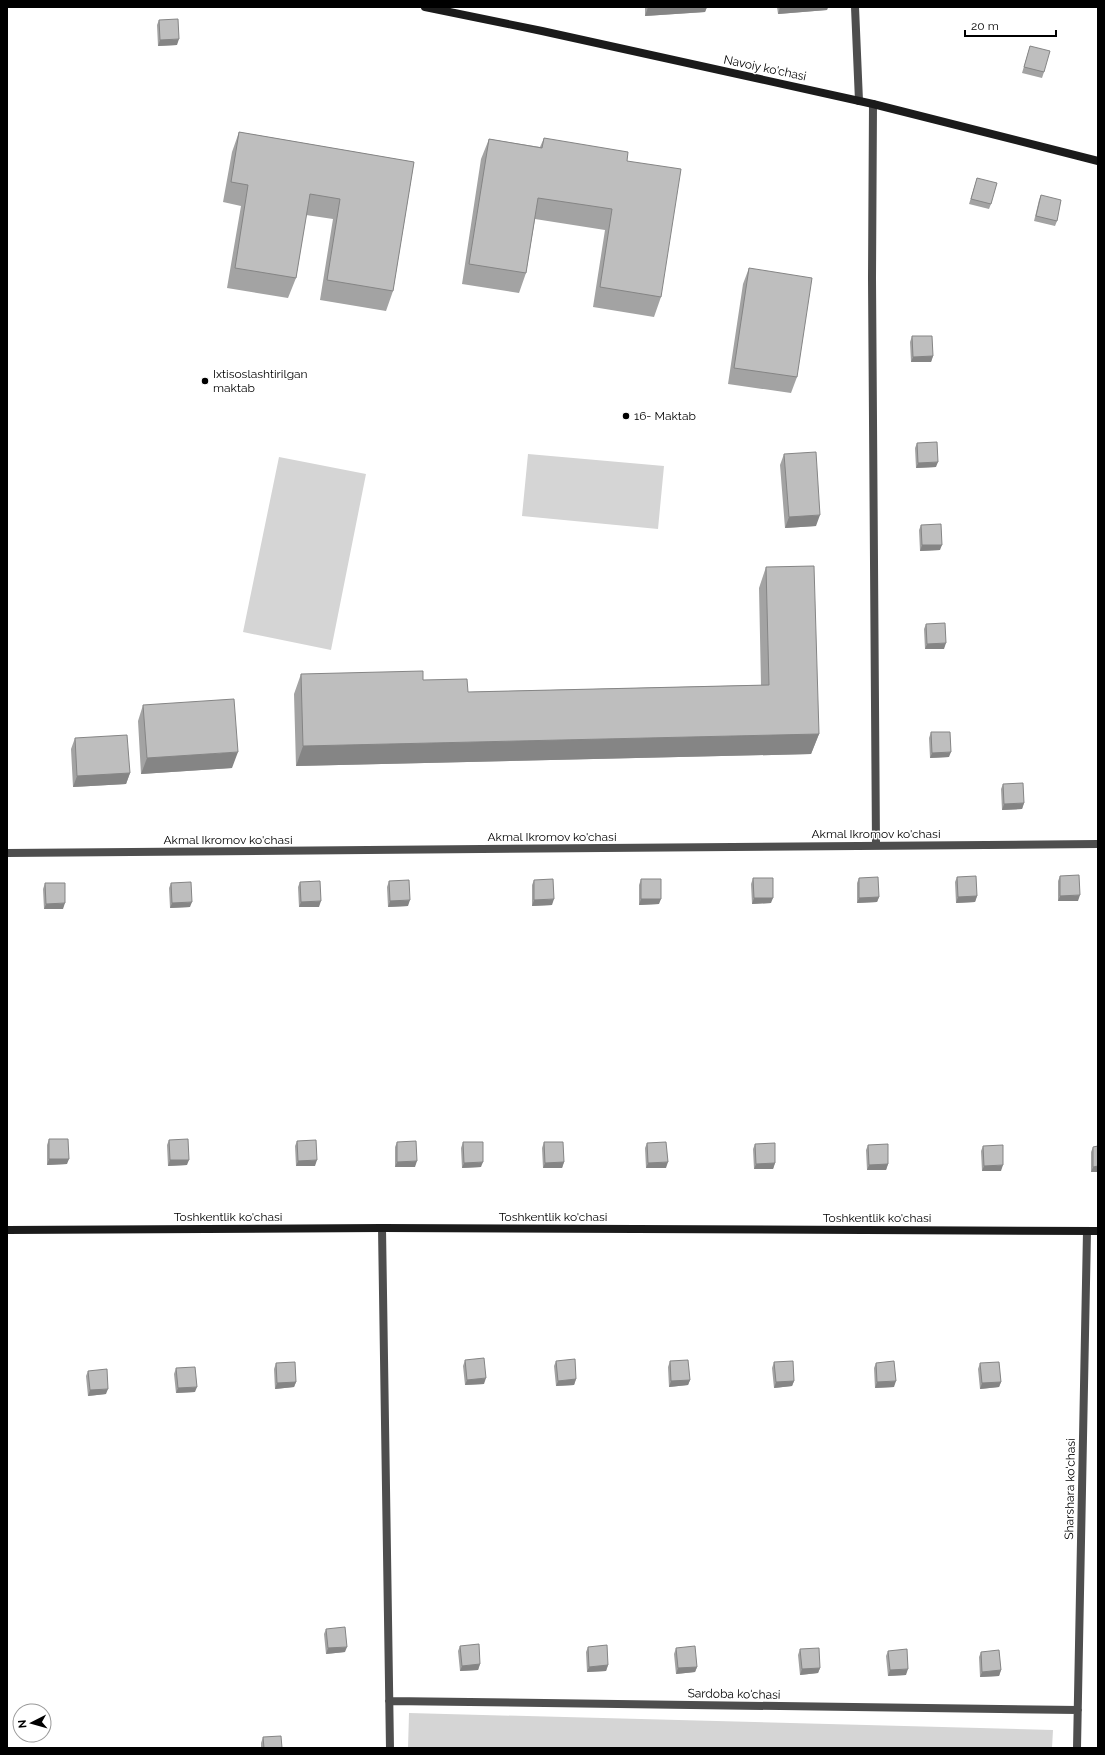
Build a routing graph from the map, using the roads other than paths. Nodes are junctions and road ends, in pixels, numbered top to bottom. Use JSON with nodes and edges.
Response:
{"nodes":[{"id":1,"x":425,"y":7,"type":"edge"},
{"id":2,"x":855,"y":7,"type":"edge"},
{"id":3,"x":859,"y":101,"type":"junction"},
{"id":4,"x":873,"y":104,"type":"junction"},
{"id":5,"x":1098,"y":161,"type":"edge"},
{"id":6,"x":1098,"y":844,"type":"edge"},
{"id":7,"x":876,"y":846,"type":"junction"},
{"id":8,"x":7,"y":853,"type":"edge"},
{"id":9,"x":382,"y":1228,"type":"junction"},
{"id":10,"x":7,"y":1230,"type":"edge"},
{"id":11,"x":1087,"y":1231,"type":"junction"},
{"id":12,"x":1098,"y":1231,"type":"edge"},
{"id":13,"x":389,"y":1701,"type":"junction"},
{"id":14,"x":1078,"y":1710,"type":"junction"},
{"id":15,"x":390,"y":1748,"type":"edge"},
{"id":16,"x":1077,"y":1748,"type":"edge"}],
"edges":[{"from":1,"to":3,"type":"main road","name":"Navoiy ko'chasi"},
{"from":2,"to":3,"type":"street"},
{"from":3,"to":4,"type":"main road","name":"Navoiy ko'chasi"},
{"from":4,"to":5,"type":"main road","name":"Navoiy ko'chasi"},
{"from":4,"to":7,"type":"street"},
{"from":6,"to":7,"type":"street","name":"Akmal Ikromov ko'chasi"},
{"from":7,"to":8,"type":"street","name":"Akmal Ikromov ko'chasi"},
{"from":9,"to":10,"type":"main road","name":"Toshkentlik ko'chasi"},
{"from":9,"to":11,"type":"main road","name":"Toshkentlik ko'chasi"},
{"from":9,"to":13,"type":"street"},
{"from":11,"to":12,"type":"main road","name":"Toshkentlik ko'chasi"},
{"from":11,"to":14,"type":"street","name":"Sharshara ko'chasi"},
{"from":13,"to":14,"type":"street","name":"Sardoba ko'chasi"},
{"from":13,"to":15,"type":"street"},
{"from":14,"to":16,"type":"street","name":"Sharshara ko'chasi"}]}
